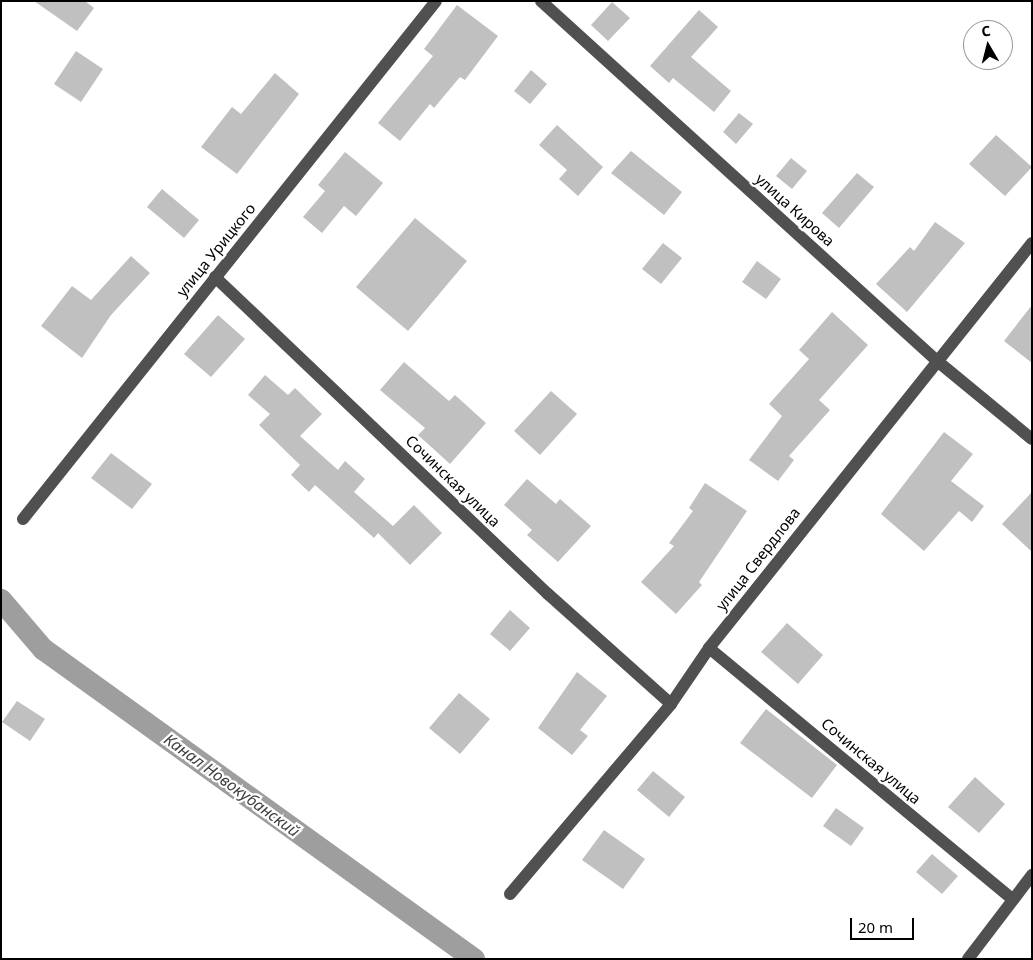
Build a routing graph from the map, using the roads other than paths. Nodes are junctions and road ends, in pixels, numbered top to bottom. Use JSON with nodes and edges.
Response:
{"nodes":[{"id":1,"x":436,"y":1,"type":"edge"},
{"id":2,"x":541,"y":1,"type":"edge"},
{"id":3,"x":1032,"y":243,"type":"edge"},
{"id":4,"x":215,"y":277,"type":"junction"},
{"id":5,"x":936,"y":360,"type":"junction"},
{"id":6,"x":1032,"y":439,"type":"edge"},
{"id":7,"x":23,"y":519,"type":"dead end"},
{"id":8,"x":709,"y":648,"type":"junction"},
{"id":9,"x":671,"y":704,"type":"junction"},
{"id":10,"x":1032,"y":876,"type":"edge"},
{"id":11,"x":510,"y":894,"type":"dead end"},
{"id":12,"x":1012,"y":899,"type":"junction"},
{"id":13,"x":968,"y":959,"type":"edge"}],
"edges":[{"from":1,"to":4,"type":"street","name":"улица Урицкого"},
{"from":2,"to":5,"type":"street","name":"улица Кирова"},
{"from":3,"to":5,"type":"street","name":"улица Свердлова"},
{"from":4,"to":7,"type":"street","name":"улица Урицкого"},
{"from":4,"to":9,"type":"street","name":"Сочинская улица"},
{"from":5,"to":6,"type":"street","name":"улица Кирова"},
{"from":5,"to":8,"type":"street","name":"улица Свердлова"},
{"from":8,"to":9,"type":"street","name":"улица Свердлова"},
{"from":8,"to":12,"type":"street","name":"Сочинская улица"},
{"from":9,"to":11,"type":"street","name":"улица Свердлова"},
{"from":10,"to":12,"type":"street"},
{"from":12,"to":13,"type":"street"}]}
